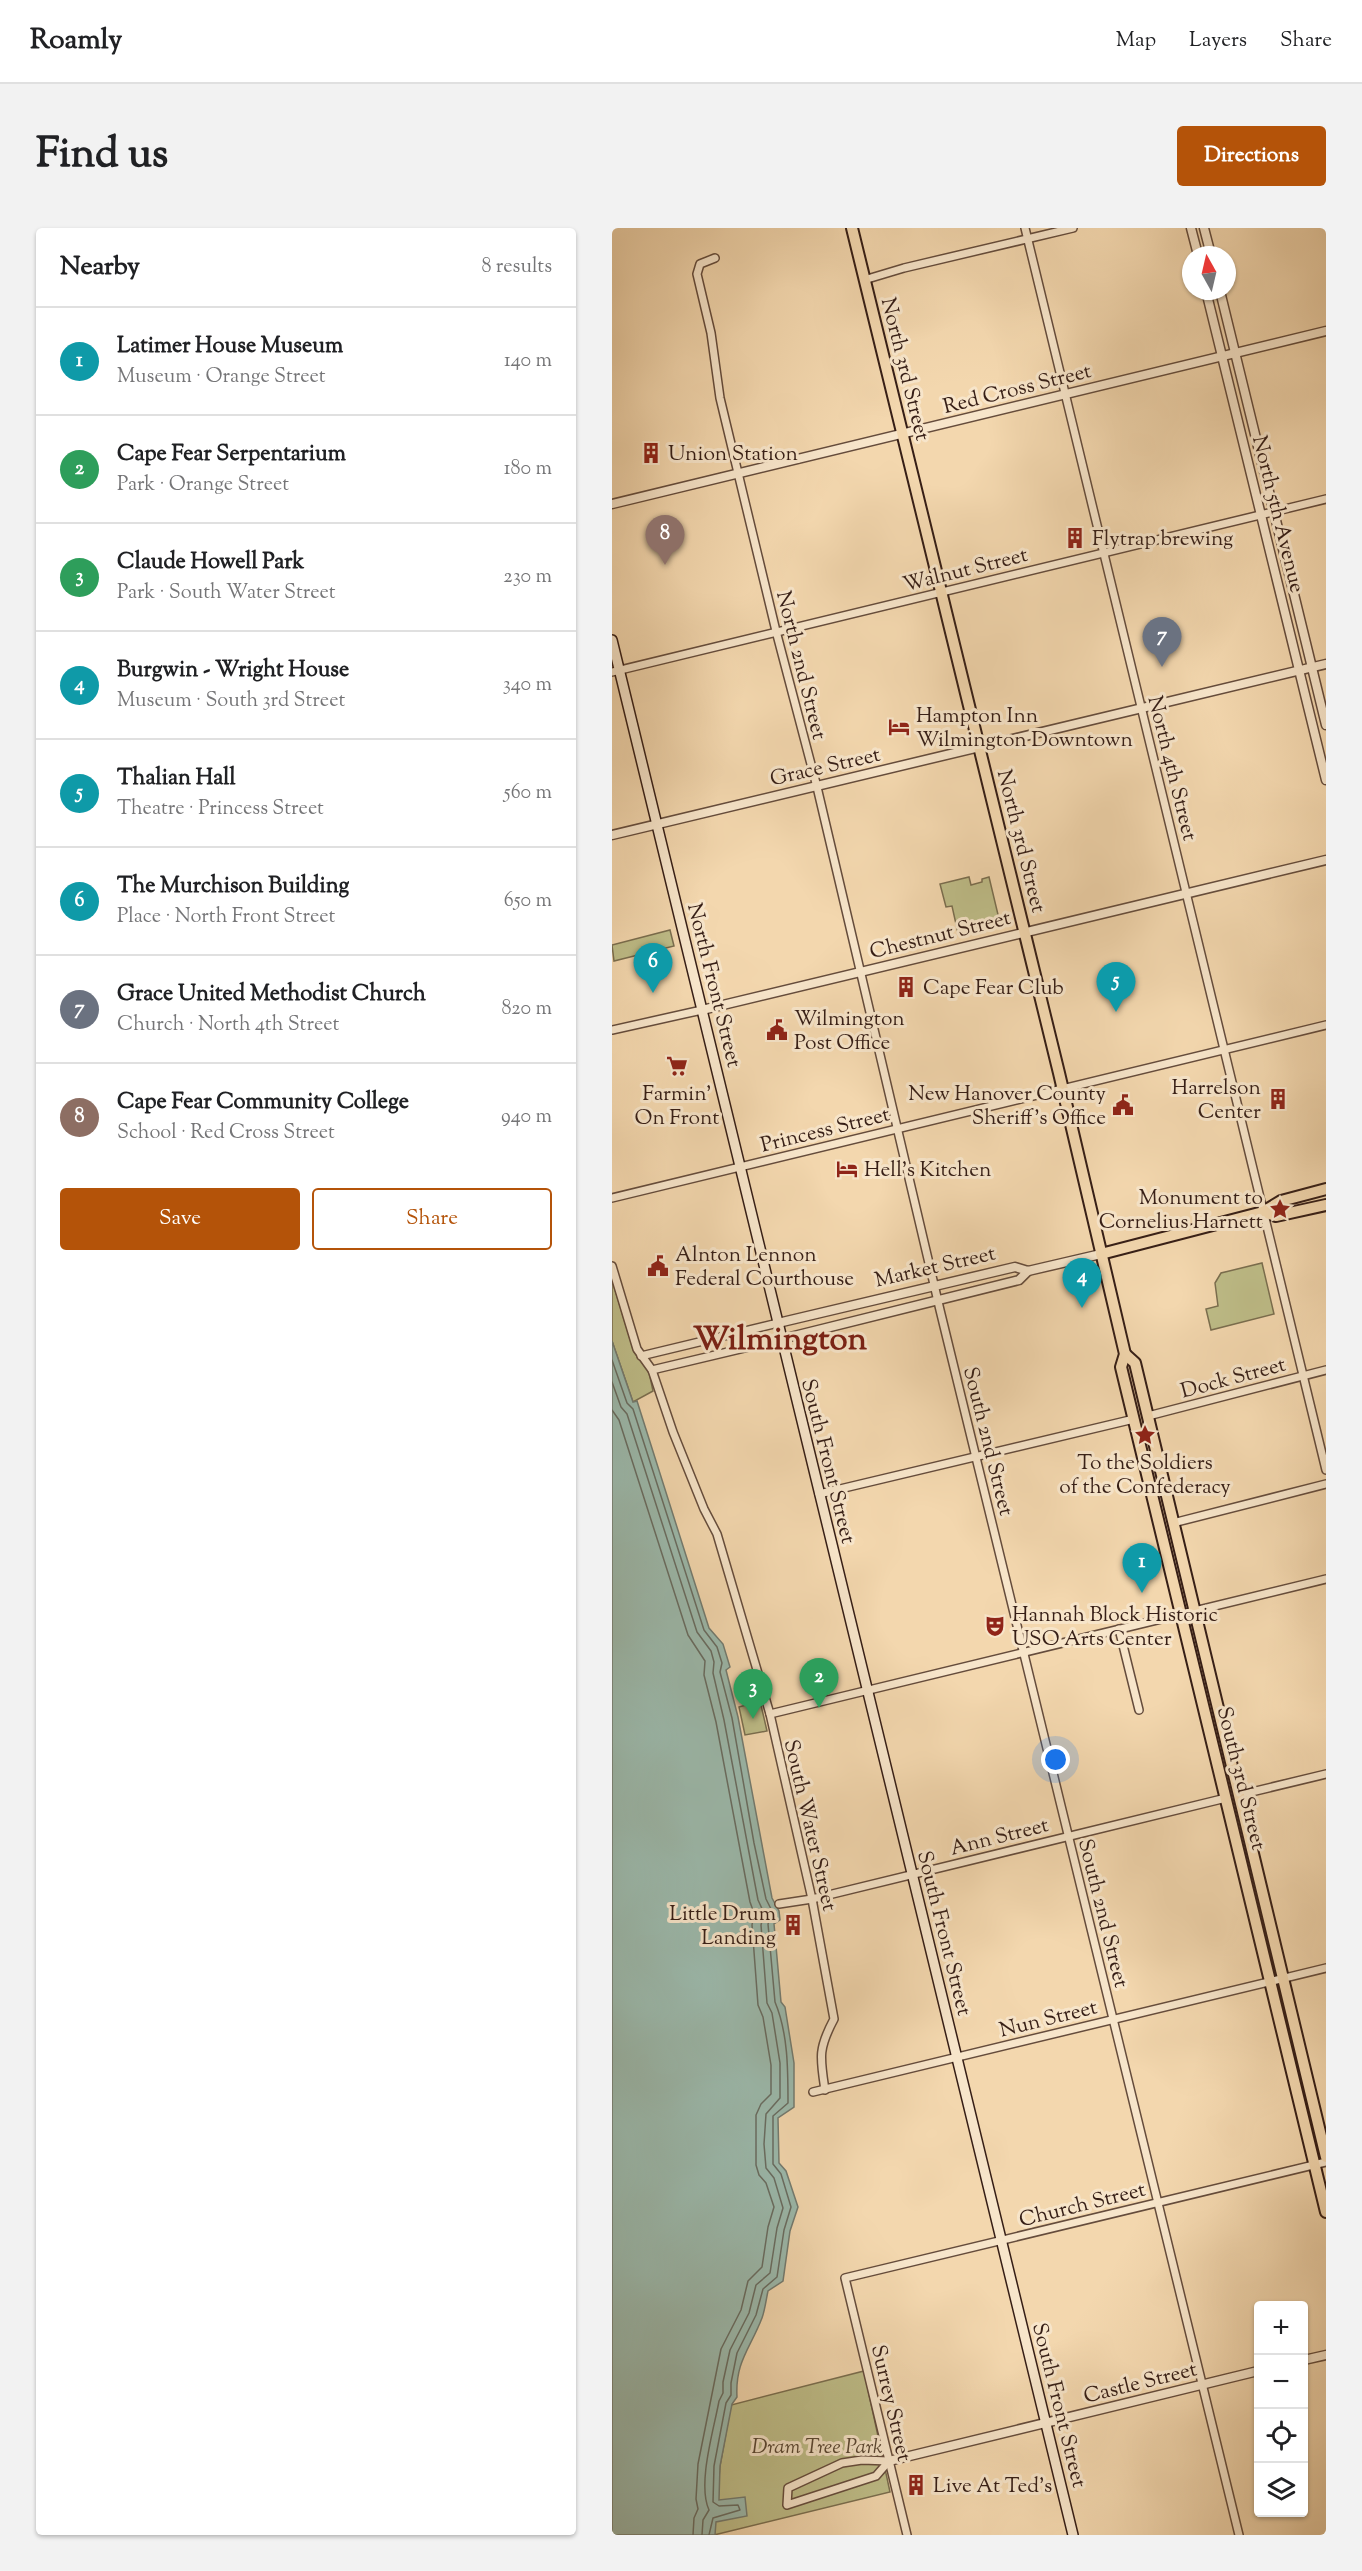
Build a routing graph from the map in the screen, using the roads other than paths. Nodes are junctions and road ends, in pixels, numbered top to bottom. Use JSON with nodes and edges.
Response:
{"nodes":[{"id":1,"x":852,"y":228,"type":"edge"},
{"id":2,"x":1025,"y":228,"type":"edge"},
{"id":3,"x":1073,"y":228,"type":"edge"},
{"id":4,"x":1191,"y":228,"type":"edge"},
{"id":5,"x":1204,"y":228,"type":"edge"},
{"id":6,"x":1027,"y":238,"type":"junction"},
{"id":7,"x":1195,"y":246,"type":"edge"},
{"id":8,"x":1209,"y":246,"type":"edge"},
{"id":9,"x":715,"y":258,"type":"dead end"},
{"id":10,"x":864,"y":280,"type":"junction"},
{"id":11,"x":1208,"y":300,"type":"edge"},
{"id":12,"x":1222,"y":300,"type":"edge"},
{"id":13,"x":1326,"y":332,"type":"edge"},
{"id":14,"x":1235,"y":354,"type":"junction"},
{"id":15,"x":1222,"y":357,"type":"junction"},
{"id":16,"x":1065,"y":394,"type":"junction"},
{"id":17,"x":902,"y":434,"type":"junction"},
{"id":18,"x":738,"y":473,"type":"junction"},
{"id":19,"x":1326,"y":499,"type":"edge"},
{"id":20,"x":612,"y":504,"type":"edge"},
{"id":21,"x":1274,"y":512,"type":"junction"},
{"id":22,"x":1262,"y":515,"type":"junction"},
{"id":23,"x":1104,"y":552,"type":"junction"},
{"id":24,"x":940,"y":592,"type":"junction"},
{"id":25,"x":776,"y":632,"type":"junction"},
{"id":26,"x":612,"y":640,"type":"edge"},
{"id":27,"x":1326,"y":664,"type":"edge"},
{"id":28,"x":1312,"y":667,"type":"junction"},
{"id":29,"x":1299,"y":670,"type":"junction"},
{"id":30,"x":616,"y":671,"type":"edge"},
{"id":31,"x":1142,"y":709,"type":"junction"},
{"id":32,"x":1326,"y":725,"type":"edge"},
{"id":33,"x":979,"y":748,"type":"junction"},
{"id":34,"x":1326,"y":780,"type":"edge"},
{"id":35,"x":817,"y":787,"type":"junction"},
{"id":36,"x":657,"y":825,"type":"junction"},
{"id":37,"x":612,"y":835,"type":"edge"},
{"id":38,"x":1326,"y":860,"type":"edge"},
{"id":39,"x":1187,"y":894,"type":"junction"},
{"id":40,"x":1025,"y":932,"type":"junction"},
{"id":41,"x":859,"y":972,"type":"junction"},
{"id":42,"x":702,"y":1010,"type":"junction"},
{"id":43,"x":1326,"y":1025,"type":"edge"},
{"id":44,"x":612,"y":1030,"type":"edge"},
{"id":45,"x":1225,"y":1050,"type":"junction"},
{"id":46,"x":1063,"y":1090,"type":"junction"},
{"id":47,"x":897,"y":1128,"type":"junction"},
{"id":48,"x":740,"y":1167,"type":"junction"},
{"id":49,"x":1326,"y":1189,"type":"edge"},
{"id":50,"x":612,"y":1198,"type":"edge"},
{"id":51,"x":1326,"y":1205,"type":"edge"},
{"id":52,"x":1263,"y":1212,"type":"junction"},
{"id":53,"x":1101,"y":1254,"type":"junction"},
{"id":54,"x":612,"y":1266,"type":"edge"},
{"id":55,"x":1028,"y":1271,"type":"junction"},
{"id":56,"x":935,"y":1285,"type":"junction"},
{"id":57,"x":938,"y":1300,"type":"junction"},
{"id":58,"x":778,"y":1323,"type":"junction"},
{"id":59,"x":782,"y":1339,"type":"junction"},
{"id":60,"x":1125,"y":1354,"type":"junction"},
{"id":61,"x":641,"y":1356,"type":"junction"},
{"id":62,"x":652,"y":1370,"type":"junction"},
{"id":63,"x":1326,"y":1370,"type":"edge"},
{"id":64,"x":1303,"y":1375,"type":"junction"},
{"id":65,"x":1148,"y":1416,"type":"junction"},
{"id":66,"x":1134,"y":1419,"type":"junction"},
{"id":67,"x":976,"y":1456,"type":"junction"},
{"id":68,"x":1326,"y":1470,"type":"edge"},
{"id":69,"x":1326,"y":1484,"type":"edge"},
{"id":70,"x":819,"y":1494,"type":"junction"},
{"id":71,"x":1173,"y":1523,"type":"junction"},
{"id":72,"x":1326,"y":1579,"type":"edge"},
{"id":73,"x":1194,"y":1611,"type":"junction"},
{"id":74,"x":1182,"y":1614,"type":"junction"},
{"id":75,"x":1119,"y":1629,"type":"junction"},
{"id":76,"x":1024,"y":1653,"type":"junction"},
{"id":77,"x":867,"y":1691,"type":"junction"},
{"id":78,"x":1139,"y":1710,"type":"dead end"},
{"id":79,"x":770,"y":1714,"type":"junction"},
{"id":80,"x":1326,"y":1774,"type":"edge"},
{"id":81,"x":1239,"y":1795,"type":"junction"},
{"id":82,"x":1226,"y":1798,"type":"junction"},
{"id":83,"x":1068,"y":1836,"type":"junction"},
{"id":84,"x":912,"y":1874,"type":"junction"},
{"id":85,"x":813,"y":1899,"type":"junction"},
{"id":86,"x":779,"y":1904,"type":"dead end"},
{"id":87,"x":1326,"y":1968,"type":"edge"},
{"id":88,"x":1283,"y":1978,"type":"junction"},
{"id":89,"x":1271,"y":1981,"type":"junction"},
{"id":90,"x":1113,"y":2019,"type":"junction"},
{"id":91,"x":957,"y":2057,"type":"junction"},
{"id":92,"x":825,"y":2090,"type":"junction"},
{"id":93,"x":813,"y":2092,"type":"dead end"},
{"id":94,"x":1326,"y":2157,"type":"edge"},
{"id":95,"x":1326,"y":2162,"type":"edge"},
{"id":96,"x":1314,"y":2164,"type":"junction"},
{"id":97,"x":1158,"y":2202,"type":"junction"},
{"id":98,"x":1326,"y":2212,"type":"edge"},
{"id":99,"x":1001,"y":2240,"type":"junction"},
{"id":100,"x":845,"y":2278,"type":"joint"},
{"id":101,"x":1326,"y":2355,"type":"edge"},
{"id":102,"x":1308,"y":2360,"type":"edge"},
{"id":103,"x":1254,"y":2372,"type":"edge"},
{"id":104,"x":1202,"y":2385,"type":"junction"},
{"id":105,"x":1046,"y":2423,"type":"junction"},
{"id":106,"x":889,"y":2461,"type":"junction"},
{"id":107,"x":907,"y":2535,"type":"edge"},
{"id":108,"x":1073,"y":2535,"type":"edge"},
{"id":109,"x":1239,"y":2535,"type":"edge"}],
"edges":[{"from":1,"to":10,"type":"main road","name":"North 3rd Street"},
{"from":2,"to":6,"type":"street","name":"North 4th Street"},
{"from":3,"to":6,"type":"street"},
{"from":4,"to":7,"type":"street"},
{"from":5,"to":8,"type":"street"},
{"from":6,"to":10,"type":"street"},
{"from":6,"to":16,"type":"street","name":"North 4th Street"},
{"from":9,"to":18,"type":"street","name":"North 2nd Street"},
{"from":10,"to":17,"type":"main road","name":"North 3rd Street"},
{"from":11,"to":15,"type":"street","name":"North 5th Avenue"},
{"from":12,"to":14,"type":"street"},
{"from":13,"to":14,"type":"street","name":"Red Cross Street"},
{"from":14,"to":15,"type":"street","name":"Red Cross Street"},
{"from":14,"to":21,"type":"street"},
{"from":15,"to":16,"type":"street","name":"Red Cross Street"},
{"from":15,"to":22,"type":"street","name":"North 5th Avenue"},
{"from":16,"to":17,"type":"street","name":"Red Cross Street"},
{"from":16,"to":23,"type":"street","name":"North 4th Street"},
{"from":17,"to":18,"type":"street","name":"Red Cross Street"},
{"from":17,"to":24,"type":"main road","name":"North 3rd Street"},
{"from":18,"to":20,"type":"street","name":"Red Cross Street"},
{"from":18,"to":25,"type":"street","name":"North 2nd Street"},
{"from":19,"to":21,"type":"street","name":"Walnut Street"},
{"from":21,"to":22,"type":"street","name":"Walnut Street"},
{"from":21,"to":28,"type":"street"},
{"from":22,"to":23,"type":"street","name":"Walnut Street"},
{"from":22,"to":29,"type":"street","name":"North 5th Avenue"},
{"from":23,"to":24,"type":"street","name":"Walnut Street"},
{"from":23,"to":31,"type":"street","name":"North 4th Street"},
{"from":24,"to":25,"type":"street","name":"Walnut Street"},
{"from":24,"to":33,"type":"main road","name":"North 3rd Street"},
{"from":25,"to":30,"type":"street","name":"Walnut Street"},
{"from":25,"to":35,"type":"street","name":"North 2nd Street"},
{"from":26,"to":30,"type":"main road","name":"North Front Street"},
{"from":27,"to":28,"type":"street","name":"Grace Street"},
{"from":28,"to":29,"type":"street","name":"Grace Street"},
{"from":28,"to":32,"type":"street"},
{"from":29,"to":31,"type":"street","name":"Grace Street"},
{"from":29,"to":34,"type":"street","name":"North 5th Avenue"},
{"from":30,"to":36,"type":"main road","name":"North Front Street"},
{"from":31,"to":33,"type":"street","name":"Grace Street"},
{"from":31,"to":39,"type":"street","name":"North 4th Street"},
{"from":33,"to":35,"type":"street","name":"Grace Street"},
{"from":33,"to":40,"type":"main road","name":"North 3rd Street"},
{"from":35,"to":36,"type":"street","name":"Grace Street"},
{"from":35,"to":41,"type":"street","name":"North 2nd Street"},
{"from":36,"to":37,"type":"street","name":"Grace Street"},
{"from":36,"to":42,"type":"main road","name":"North Front Street"},
{"from":38,"to":39,"type":"street","name":"Chestnut Street"},
{"from":39,"to":40,"type":"street","name":"Chestnut Street"},
{"from":39,"to":45,"type":"street","name":"North 4th Street"},
{"from":40,"to":41,"type":"street","name":"Chestnut Street"},
{"from":40,"to":46,"type":"main road","name":"North 3rd Street"},
{"from":41,"to":42,"type":"street","name":"Chestnut Street"},
{"from":41,"to":47,"type":"street","name":"North 2nd Street"},
{"from":42,"to":44,"type":"street"},
{"from":42,"to":48,"type":"main road","name":"North Front Street"},
{"from":43,"to":45,"type":"street","name":"Princess Street"},
{"from":45,"to":46,"type":"street","name":"Princess Street"},
{"from":45,"to":52,"type":"street","name":"North 4th Street"},
{"from":46,"to":47,"type":"street","name":"Princess Street"},
{"from":46,"to":53,"type":"main road","name":"North 3rd Street"},
{"from":47,"to":48,"type":"street","name":"Princess Street"},
{"from":47,"to":56,"type":"street","name":"North 2nd Street"},
{"from":48,"to":50,"type":"street","name":"Princess Street"},
{"from":48,"to":58,"type":"main road","name":"North Front Street"},
{"from":49,"to":52,"type":"main road","name":"Market Street"},
{"from":51,"to":52,"type":"main road","name":"Market Street"},
{"from":52,"to":53,"type":"main road","name":"Market Street"},
{"from":52,"to":64,"type":"street","name":"North 4th Street"},
{"from":53,"to":55,"type":"street","name":"Market Street"},
{"from":53,"to":60,"type":"main road","name":"South 3rd Street"},
{"from":54,"to":61,"type":"street","name":"South Water Street"},
{"from":55,"to":56,"type":"street","name":"Market Street"},
{"from":55,"to":57,"type":"street","name":"Market Street"},
{"from":56,"to":57,"type":"street","name":"North 2nd Street"},
{"from":56,"to":58,"type":"street","name":"Market Street"},
{"from":57,"to":59,"type":"street","name":"Market Street"},
{"from":57,"to":67,"type":"street","name":"South 2nd Street"},
{"from":58,"to":59,"type":"main road","name":"North Front Street"},
{"from":58,"to":61,"type":"street","name":"Market Street"},
{"from":59,"to":62,"type":"street","name":"Market Street"},
{"from":59,"to":70,"type":"main road","name":"South Front Street"},
{"from":60,"to":65,"type":"main road","name":"South 3rd Street"},
{"from":60,"to":66,"type":"main road","name":"South 3rd Street"},
{"from":61,"to":62,"type":"street","name":"South Water Street"},
{"from":62,"to":79,"type":"street","name":"South Water Street"},
{"from":63,"to":64,"type":"street","name":"Dock Street"},
{"from":64,"to":65,"type":"street","name":"Dock Street"},
{"from":64,"to":68,"type":"street","name":"North 4th Street"},
{"from":65,"to":71,"type":"main road","name":"South 3rd Street"},
{"from":66,"to":67,"type":"street"},
{"from":66,"to":74,"type":"main road","name":"South 3rd Street"},
{"from":67,"to":70,"type":"street"},
{"from":67,"to":76,"type":"street","name":"South 2nd Street"},
{"from":69,"to":71,"type":"street"},
{"from":70,"to":77,"type":"main road","name":"South Front Street"},
{"from":71,"to":73,"type":"main road","name":"South 3rd Street"},
{"from":72,"to":73,"type":"street"},
{"from":73,"to":74,"type":"street"},
{"from":73,"to":81,"type":"main road","name":"South 3rd Street"},
{"from":74,"to":75,"type":"street"},
{"from":74,"to":82,"type":"main road","name":"South 3rd Street"},
{"from":75,"to":76,"type":"street"},
{"from":75,"to":78,"type":"street"},
{"from":76,"to":77,"type":"street"},
{"from":76,"to":83,"type":"street","name":"South 2nd Street"},
{"from":77,"to":79,"type":"street"},
{"from":77,"to":84,"type":"main road","name":"South Front Street"},
{"from":79,"to":85,"type":"street","name":"South Water Street"},
{"from":80,"to":81,"type":"street"},
{"from":81,"to":88,"type":"main road","name":"South 3rd Street"},
{"from":82,"to":83,"type":"street","name":"Ann Street"},
{"from":82,"to":89,"type":"main road","name":"South 3rd Street"},
{"from":83,"to":84,"type":"street","name":"Ann Street"},
{"from":83,"to":90,"type":"street","name":"South 2nd Street"},
{"from":84,"to":85,"type":"street","name":"Ann Street"},
{"from":84,"to":91,"type":"main road","name":"South Front Street"},
{"from":85,"to":86,"type":"street","name":"Ann Street"},
{"from":85,"to":92,"type":"street","name":"South Water Street"},
{"from":87,"to":88,"type":"street","name":"Nun Street"},
{"from":88,"to":89,"type":"street","name":"Nun Street"},
{"from":88,"to":94,"type":"main road","name":"South 3rd Street"},
{"from":89,"to":90,"type":"street","name":"Nun Street"},
{"from":89,"to":96,"type":"main road","name":"South 3rd Street"},
{"from":90,"to":91,"type":"street","name":"Nun Street"},
{"from":90,"to":97,"type":"street","name":"South 2nd Street"},
{"from":91,"to":92,"type":"street","name":"Nun Street"},
{"from":91,"to":99,"type":"main road","name":"South Front Street"},
{"from":92,"to":93,"type":"street","name":"Nun Street"},
{"from":95,"to":96,"type":"street","name":"Church Street"},
{"from":96,"to":97,"type":"street","name":"Church Street"},
{"from":96,"to":98,"type":"main road","name":"South 3rd Street"},
{"from":97,"to":99,"type":"street","name":"Church Street"},
{"from":97,"to":104,"type":"street","name":"South 2nd Street"},
{"from":99,"to":100,"type":"street","name":"Church Street"},
{"from":99,"to":105,"type":"main road","name":"South Front Street"},
{"from":100,"to":106,"type":"street","name":"Surrey Street"},
{"from":101,"to":102,"type":"street"},
{"from":103,"to":104,"type":"street","name":"Castle Street"},
{"from":104,"to":105,"type":"street","name":"Castle Street"},
{"from":104,"to":109,"type":"street","name":"South 2nd Street"},
{"from":105,"to":106,"type":"street","name":"Castle Street"},
{"from":105,"to":108,"type":"main road","name":"South Front Street"},
{"from":106,"to":106,"type":"street"},
{"from":106,"to":107,"type":"street","name":"Surrey Street"}]}
